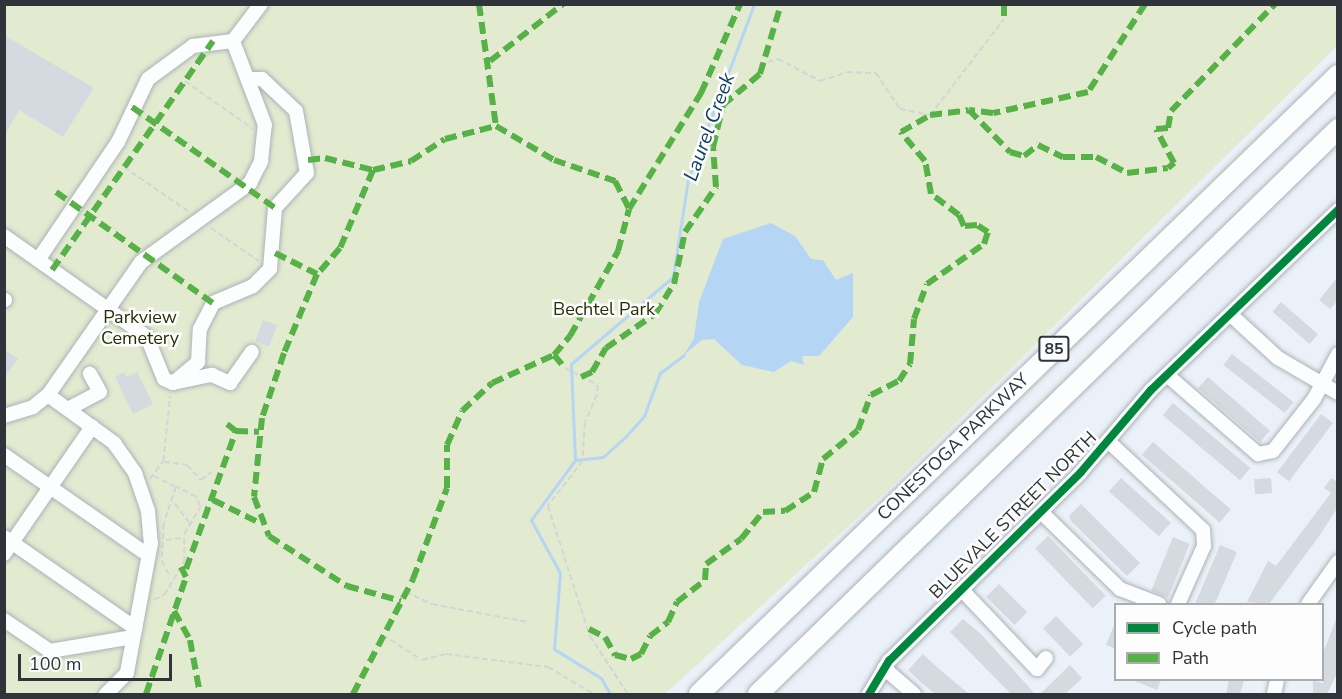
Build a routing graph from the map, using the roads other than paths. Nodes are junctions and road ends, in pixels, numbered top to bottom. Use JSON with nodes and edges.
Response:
{"nodes":[{"id":1,"x":261,"y":4,"type":"edge"},
{"id":2,"x":233,"y":41,"type":"junction"},
{"id":3,"x":1338,"y":75,"type":"edge"},
{"id":4,"x":249,"y":79,"type":"junction"},
{"id":5,"x":1338,"y":129,"type":"edge"},
{"id":6,"x":1338,"y":210,"type":"edge"},
{"id":7,"x":7,"y":244,"type":"edge"},
{"id":8,"x":38,"y":260,"type":"junction"},
{"id":9,"x":107,"y":309,"type":"junction"},
{"id":10,"x":1231,"y":315,"type":"junction"},
{"id":11,"x":252,"y":352,"type":"dead end"},
{"id":12,"x":1338,"y":354,"type":"edge"},
{"id":13,"x":90,"y":374,"type":"dead end"},
{"id":14,"x":1167,"y":375,"type":"junction"},
{"id":15,"x":173,"y":383,"type":"junction"},
{"id":16,"x":1320,"y":383,"type":"junction"},
{"id":17,"x":1338,"y":393,"type":"edge"},
{"id":18,"x":48,"y":395,"type":"junction"},
{"id":19,"x":68,"y":409,"type":"junction"},
{"id":20,"x":4,"y":416,"type":"edge"},
{"id":21,"x":92,"y":427,"type":"junction"},
{"id":22,"x":1108,"y":441,"type":"junction"},
{"id":23,"x":4,"y":455,"type":"edge"},
{"id":24,"x":51,"y":489,"type":"junction"},
{"id":25,"x":1041,"y":512,"type":"junction"},
{"id":26,"x":7,"y":544,"type":"edge"},
{"id":27,"x":149,"y":549,"type":"junction"},
{"id":28,"x":1338,"y":562,"type":"edge"},
{"id":29,"x":962,"y":590,"type":"junction"},
{"id":30,"x":862,"y":596,"type":"junction"},
{"id":31,"x":1157,"y":603,"type":"edge"},
{"id":32,"x":1178,"y":603,"type":"edge"},
{"id":33,"x":1309,"y":603,"type":"edge"},
{"id":34,"x":4,"y":620,"type":"edge"},
{"id":35,"x":771,"y":623,"type":"junction"},
{"id":36,"x":134,"y":633,"type":"junction"},
{"id":37,"x":1046,"y":658,"type":"dead end"},
{"id":38,"x":884,"y":668,"type":"junction"},
{"id":39,"x":106,"y":694,"type":"edge"},
{"id":40,"x":683,"y":694,"type":"edge"},
{"id":41,"x":699,"y":694,"type":"edge"},
{"id":42,"x":758,"y":694,"type":"edge"},
{"id":43,"x":777,"y":694,"type":"edge"},
{"id":44,"x":869,"y":694,"type":"edge"},
{"id":45,"x":914,"y":694,"type":"edge"}],
"edges":[{"from":1,"to":2,"type":"street"},
{"from":2,"to":4,"type":"street"},
{"from":2,"to":8,"type":"street"},
{"from":3,"to":35,"type":"highway","name":"CONESTOGA PARKWAY","number":"85"},
{"from":4,"to":9,"type":"street"},
{"from":4,"to":15,"type":"street"},
{"from":5,"to":30,"type":"highway","number":"85"},
{"from":6,"to":10,"type":"street","name":"BLUEVALE STREET NORTH"},
{"from":7,"to":8,"type":"street"},
{"from":8,"to":9,"type":"street"},
{"from":9,"to":15,"type":"street"},
{"from":9,"to":18,"type":"street"},
{"from":10,"to":14,"type":"street","name":"BLUEVALE STREET NORTH"},
{"from":10,"to":16,"type":"street"},
{"from":11,"to":15,"type":"street"},
{"from":12,"to":16,"type":"street"},
{"from":13,"to":19,"type":"street"},
{"from":14,"to":16,"type":"street"},
{"from":14,"to":22,"type":"street","name":"BLUEVALE STREET NORTH"},
{"from":16,"to":17,"type":"street"},
{"from":18,"to":19,"type":"street"},
{"from":18,"to":20,"type":"street"},
{"from":19,"to":21,"type":"street"},
{"from":21,"to":24,"type":"street"},
{"from":21,"to":27,"type":"street"},
{"from":22,"to":25,"type":"street","name":"BLUEVALE STREET NORTH"},
{"from":22,"to":32,"type":"street"},
{"from":23,"to":24,"type":"street"},
{"from":24,"to":26,"type":"street"},
{"from":24,"to":27,"type":"street"},
{"from":25,"to":29,"type":"street","name":"BLUEVALE STREET NORTH"},
{"from":25,"to":31,"type":"street"},
{"from":26,"to":36,"type":"street"},
{"from":27,"to":36,"type":"street"},
{"from":28,"to":33,"type":"street"},
{"from":29,"to":37,"type":"street"},
{"from":29,"to":38,"type":"street","name":"BLUEVALE STREET NORTH"},
{"from":30,"to":42,"type":"highway","number":"85"},
{"from":30,"to":43,"type":"highway"},
{"from":34,"to":36,"type":"street"},
{"from":35,"to":40,"type":"highway"},
{"from":35,"to":41,"type":"highway","name":"CONESTOGA PARKWAY","number":"85"},
{"from":36,"to":39,"type":"street"},
{"from":38,"to":44,"type":"street","name":"BLUEVALE STREET NORTH"},
{"from":38,"to":45,"type":"street"}]}
